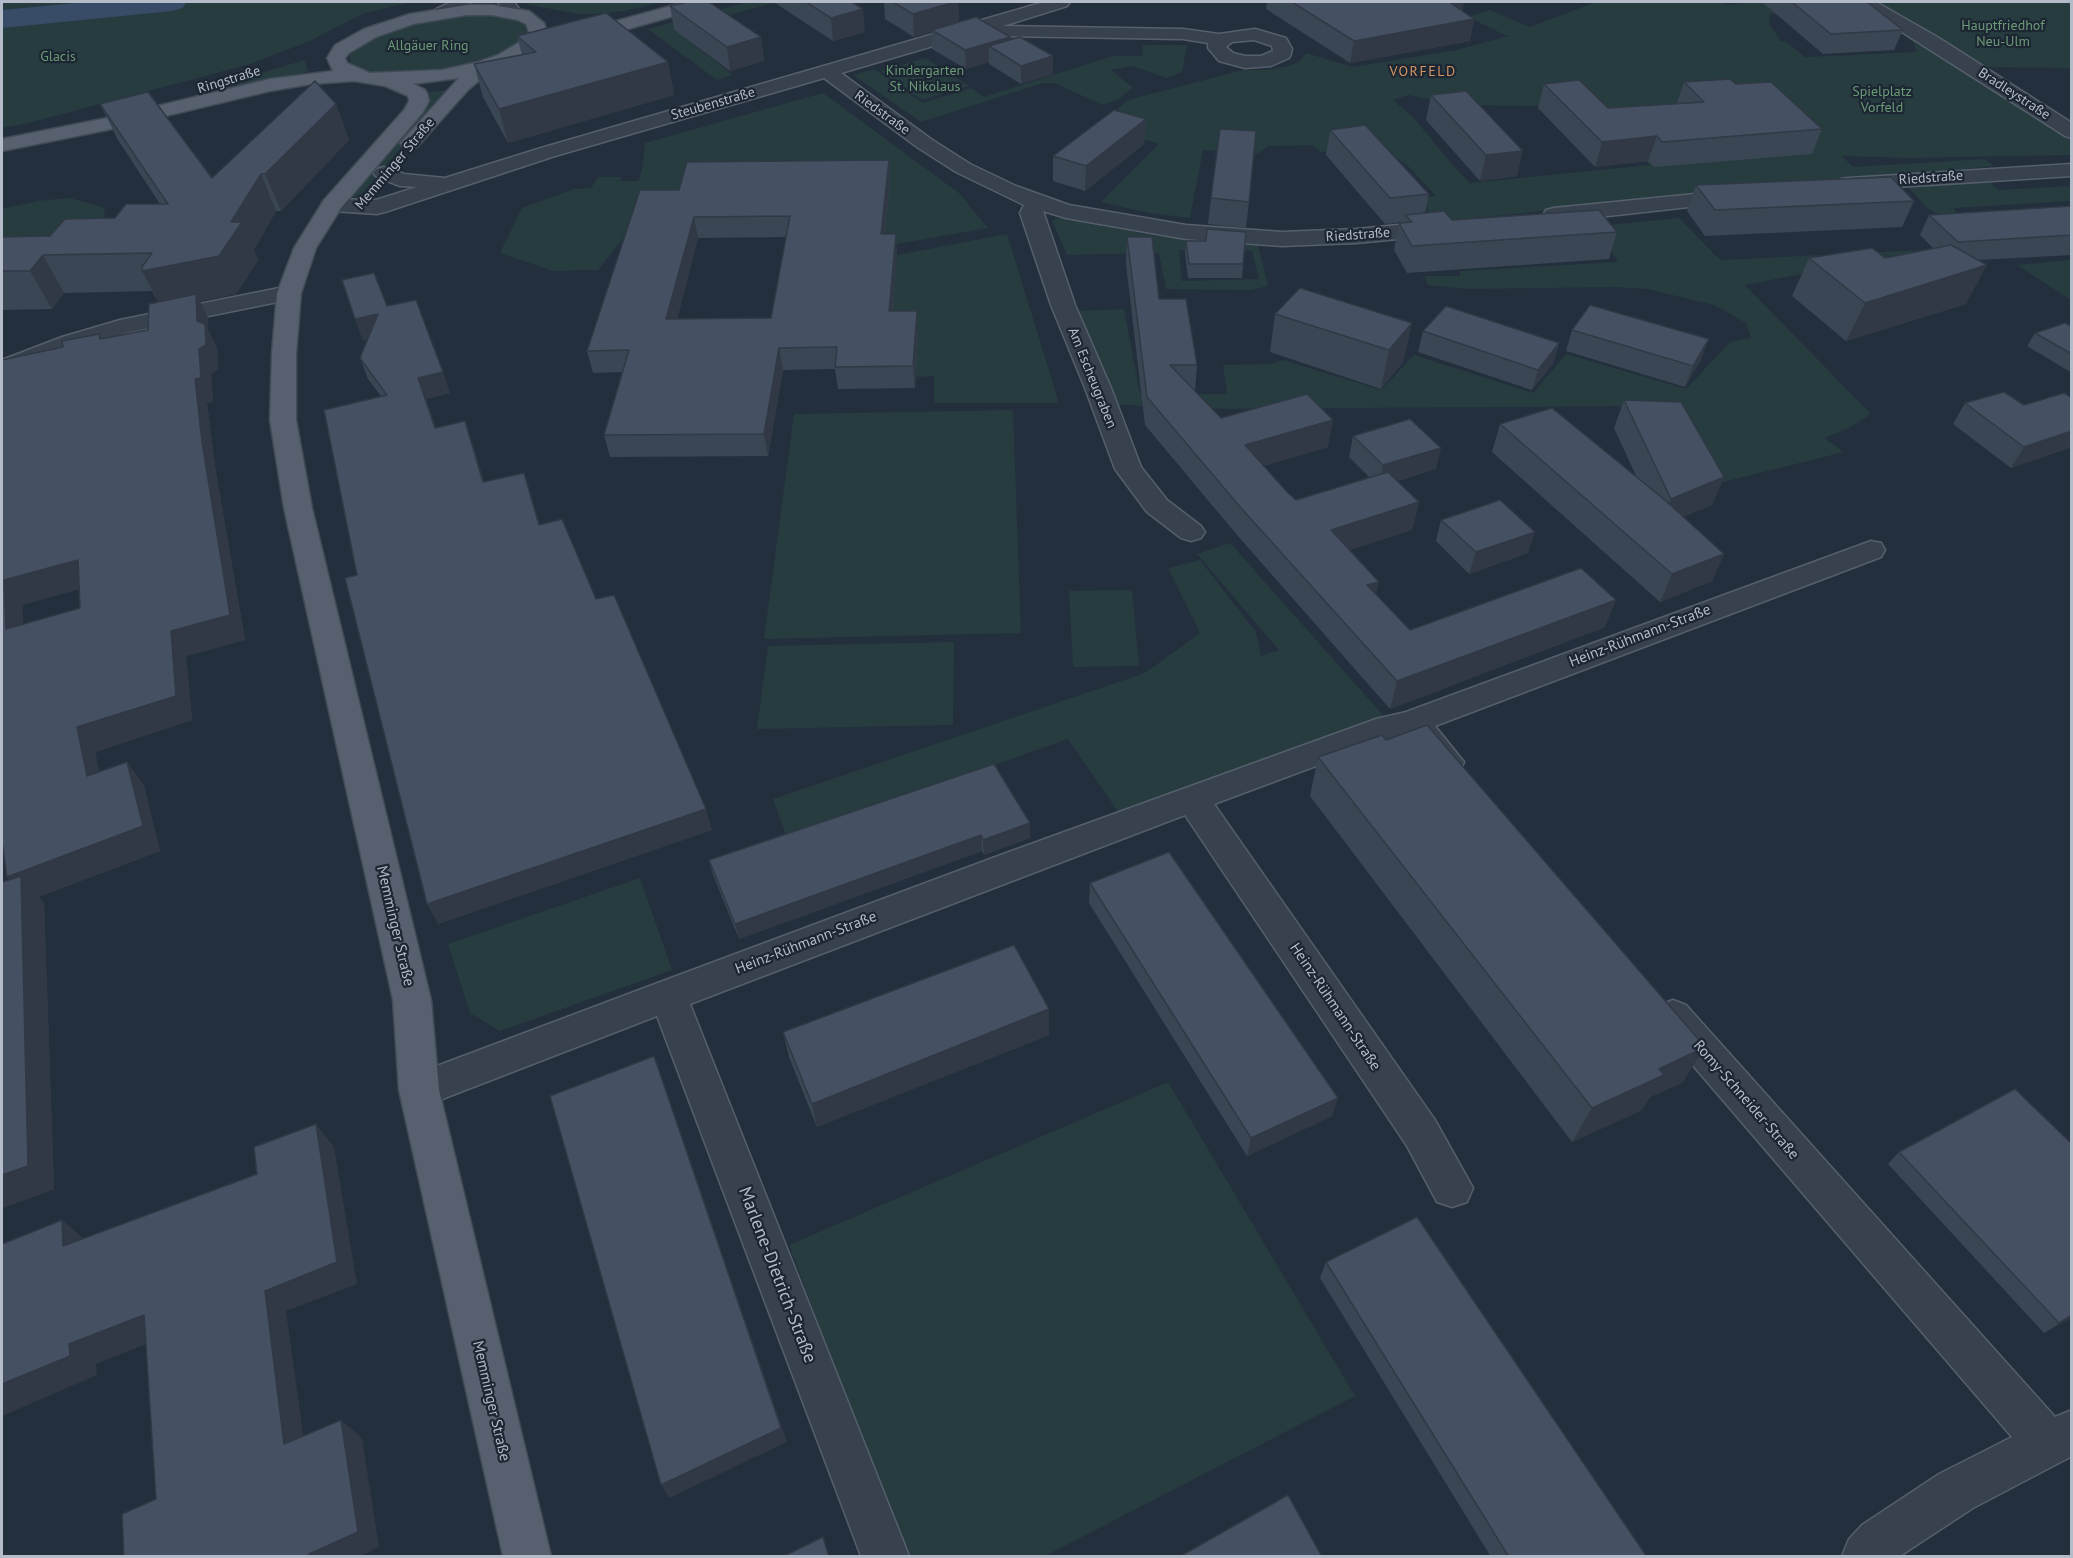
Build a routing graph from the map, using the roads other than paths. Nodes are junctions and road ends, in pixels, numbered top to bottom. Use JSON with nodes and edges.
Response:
{"nodes":[{"id":1,"x":463,"y":2,"type":"edge"},
{"id":2,"x":703,"y":2,"type":"edge"},
{"id":3,"x":1061,"y":2,"type":"edge"},
{"id":4,"x":1863,"y":2,"type":"edge"},
{"id":5,"x":510,"y":7,"type":"edge"},
{"id":6,"x":442,"y":13,"type":"junction"},
{"id":7,"x":532,"y":20,"type":"junction"},
{"id":8,"x":967,"y":31,"type":"junction"},
{"id":9,"x":559,"y":32,"type":"junction"},
{"id":10,"x":1221,"y":40,"type":"dead end"},
{"id":11,"x":353,"y":41,"type":"junction"},
{"id":12,"x":522,"y":50,"type":"junction"},
{"id":13,"x":319,"y":52,"type":"dead end"},
{"id":14,"x":275,"y":66,"type":"dead end"},
{"id":15,"x":483,"y":67,"type":"junction"},
{"id":16,"x":827,"y":72,"type":"junction"},
{"id":17,"x":355,"y":75,"type":"junction"},
{"id":18,"x":389,"y":80,"type":"junction"},
{"id":19,"x":107,"y":124,"type":"junction"},
{"id":20,"x":2072,"y":132,"type":"edge"},
{"id":21,"x":2,"y":145,"type":"edge"},
{"id":22,"x":2072,"y":170,"type":"edge"},
{"id":23,"x":384,"y":173,"type":"junction"},
{"id":24,"x":460,"y":179,"type":"junction"},
{"id":25,"x":1830,"y":186,"type":"edge"},
{"id":26,"x":1761,"y":193,"type":"edge"},
{"id":27,"x":1036,"y":202,"type":"junction"},
{"id":28,"x":332,"y":205,"type":"junction"},
{"id":29,"x":353,"y":215,"type":"junction"},
{"id":30,"x":1534,"y":217,"type":"edge"},
{"id":31,"x":1464,"y":225,"type":"edge"},
{"id":32,"x":324,"y":256,"type":"dead end"},
{"id":33,"x":289,"y":293,"type":"junction"},
{"id":34,"x":2,"y":369,"type":"edge"},
{"id":35,"x":1191,"y":532,"type":"dead end"},
{"id":36,"x":1871,"y":549,"type":"dead end"},
{"id":37,"x":1399,"y":725,"type":"junction"},
{"id":38,"x":1467,"y":783,"type":"edge"},
{"id":39,"x":1194,"y":800,"type":"junction"},
{"id":40,"x":1649,"y":990,"type":"edge"},
{"id":41,"x":668,"y":995,"type":"junction"},
{"id":42,"x":419,"y":1090,"type":"junction"},
{"id":43,"x":1452,"y":1188,"type":"dead end"},
{"id":44,"x":2060,"y":1438,"type":"edge"},
{"id":45,"x":526,"y":1557,"type":"edge"},
{"id":46,"x":885,"y":1557,"type":"edge"},
{"id":47,"x":1866,"y":1557,"type":"edge"}],
"edges":[{"from":1,"to":6,"type":"street"},
{"from":2,"to":9,"type":"main road"},
{"from":3,"to":8,"type":"street","name":"Steubenstraße"},
{"from":4,"to":20,"type":"street","name":"Bradleystraße"},
{"from":5,"to":6,"type":"main road"},
{"from":5,"to":7,"type":"main road"},
{"from":6,"to":11,"type":"main road"},
{"from":7,"to":9,"type":"main road"},
{"from":7,"to":12,"type":"main road"},
{"from":8,"to":10,"type":"street","name":"Steubenstraße"},
{"from":8,"to":16,"type":"street","name":"Steubenstraße"},
{"from":9,"to":12,"type":"main road"},
{"from":11,"to":13,"type":"main road"},
{"from":11,"to":17,"type":"main road"},
{"from":12,"to":15,"type":"main road"},
{"from":14,"to":19,"type":"main road","name":"Ringstraße"},
{"from":15,"to":18,"type":"main road"},
{"from":15,"to":23,"type":"main road","name":"Memminger Straße"},
{"from":16,"to":24,"type":"street","name":"Steubenstraße"},
{"from":16,"to":27,"type":"street","name":"Riedstraße"},
{"from":17,"to":18,"type":"main road"},
{"from":17,"to":19,"type":"main road","name":"Ringstraße"},
{"from":18,"to":28,"type":"main road","name":"Memminger Straße"},
{"from":19,"to":21,"type":"main road","name":"Ringstraße"},
{"from":22,"to":25,"type":"street","name":"Riedstraße"},
{"from":23,"to":24,"type":"street","name":"Steubenstraße"},
{"from":23,"to":29,"type":"main road","name":"Memminger Straße"},
{"from":24,"to":29,"type":"street","name":"Steubenstraße"},
{"from":26,"to":30,"type":"street"},
{"from":27,"to":31,"type":"street","name":"Riedstraße"},
{"from":27,"to":35,"type":"street","name":"Am Escheugraben"},
{"from":28,"to":29,"type":"street","name":"Steubenstraße"},
{"from":28,"to":33,"type":"main road","name":"Memminger Straße"},
{"from":32,"to":33,"type":"main road"},
{"from":33,"to":34,"type":"street"},
{"from":33,"to":42,"type":"main road","name":"Memminger Straße"},
{"from":36,"to":37,"type":"street","name":"Heinz-Rühmann-Straße"},
{"from":37,"to":38,"type":"street"},
{"from":37,"to":39,"type":"street","name":"Heinz-Rühmann-Straße"},
{"from":39,"to":41,"type":"street","name":"Heinz-Rühmann-Straße"},
{"from":39,"to":43,"type":"street","name":"Heinz-Rühmann-Straße"},
{"from":40,"to":44,"type":"street","name":"Romy-Schneider-Straße"},
{"from":41,"to":42,"type":"street","name":"Heinz-Rühmann-Straße"},
{"from":41,"to":46,"type":"street","name":"Marlene-Dietrich-Straße"},
{"from":42,"to":45,"type":"main road","name":"Memminger Straße"},
{"from":44,"to":47,"type":"street"}]}
